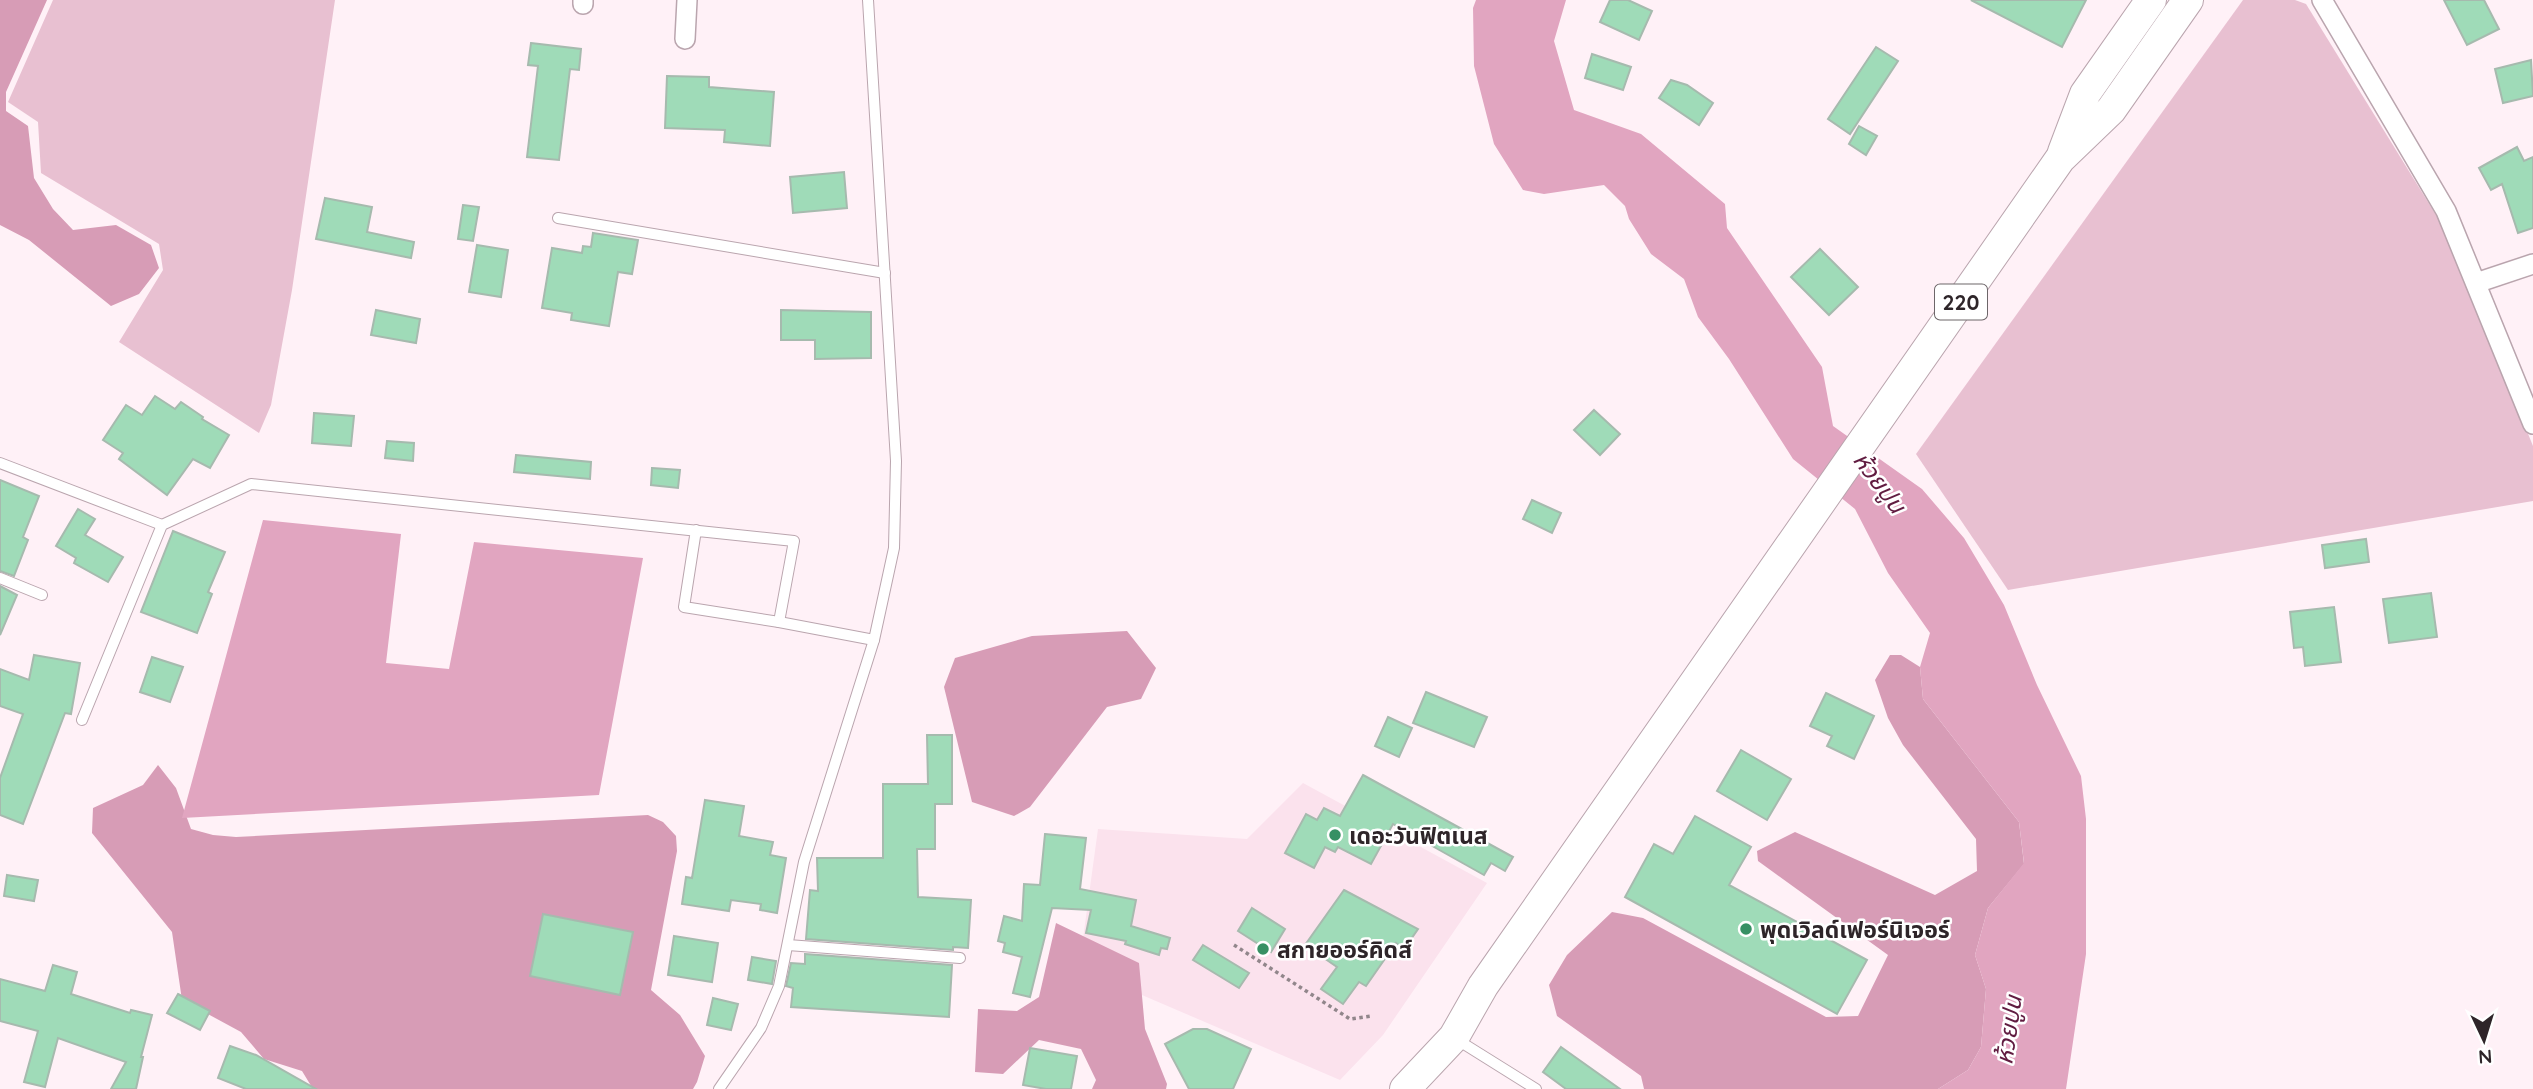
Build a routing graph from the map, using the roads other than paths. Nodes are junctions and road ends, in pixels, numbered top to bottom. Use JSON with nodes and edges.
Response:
{"nodes":[{"id":1,"x":687,"y":0,"type":"edge"},
{"id":2,"x":868,"y":0,"type":"edge"},
{"id":3,"x":2151,"y":0,"type":"edge"},
{"id":4,"x":2188,"y":0,"type":"edge"},
{"id":5,"x":2322,"y":0,"type":"edge"},
{"id":6,"x":685,"y":39,"type":"dead end"},
{"id":7,"x":2060,"y":159,"type":"junction"},
{"id":8,"x":558,"y":218,"type":"dead end"},
{"id":9,"x":2533,"y":264,"type":"edge"},
{"id":10,"x":884,"y":274,"type":"junction"},
{"id":11,"x":2476,"y":283,"type":"junction"},
{"id":12,"x":2533,"y":424,"type":"edge"},
{"id":13,"x":0,"y":463,"type":"edge"},
{"id":14,"x":162,"y":525,"type":"junction"},
{"id":15,"x":696,"y":530,"type":"junction"},
{"id":16,"x":0,"y":578,"type":"edge"},
{"id":17,"x":41,"y":595,"type":"dead end"},
{"id":18,"x":779,"y":622,"type":"junction"},
{"id":19,"x":874,"y":640,"type":"junction"},
{"id":20,"x":82,"y":720,"type":"dead end"},
{"id":21,"x":788,"y":945,"type":"junction"},
{"id":22,"x":960,"y":958,"type":"dead end"},
{"id":23,"x":1454,"y":1037,"type":"junction"},
{"id":24,"x":719,"y":1089,"type":"edge"},
{"id":25,"x":1405,"y":1089,"type":"edge"},
{"id":26,"x":1536,"y":1089,"type":"edge"}],
"edges":[{"from":1,"to":6,"type":"street"},
{"from":2,"to":10,"type":"lane"},
{"from":3,"to":7,"type":"main road","number":"220"},
{"from":4,"to":7,"type":"main road","number":"220"},
{"from":5,"to":11,"type":"street"},
{"from":7,"to":23,"type":"main road","number":"220"},
{"from":8,"to":10,"type":"lane"},
{"from":9,"to":11,"type":"street"},
{"from":10,"to":19,"type":"lane"},
{"from":11,"to":12,"type":"street"},
{"from":13,"to":14,"type":"lane"},
{"from":14,"to":15,"type":"lane"},
{"from":14,"to":20,"type":"lane"},
{"from":15,"to":18,"type":"lane"},
{"from":15,"to":18,"type":"lane"},
{"from":16,"to":17,"type":"lane"},
{"from":18,"to":19,"type":"lane"},
{"from":19,"to":21,"type":"lane"},
{"from":21,"to":22,"type":"lane"},
{"from":21,"to":24,"type":"lane"},
{"from":23,"to":25,"type":"main road"},
{"from":23,"to":26,"type":"lane"}]}
